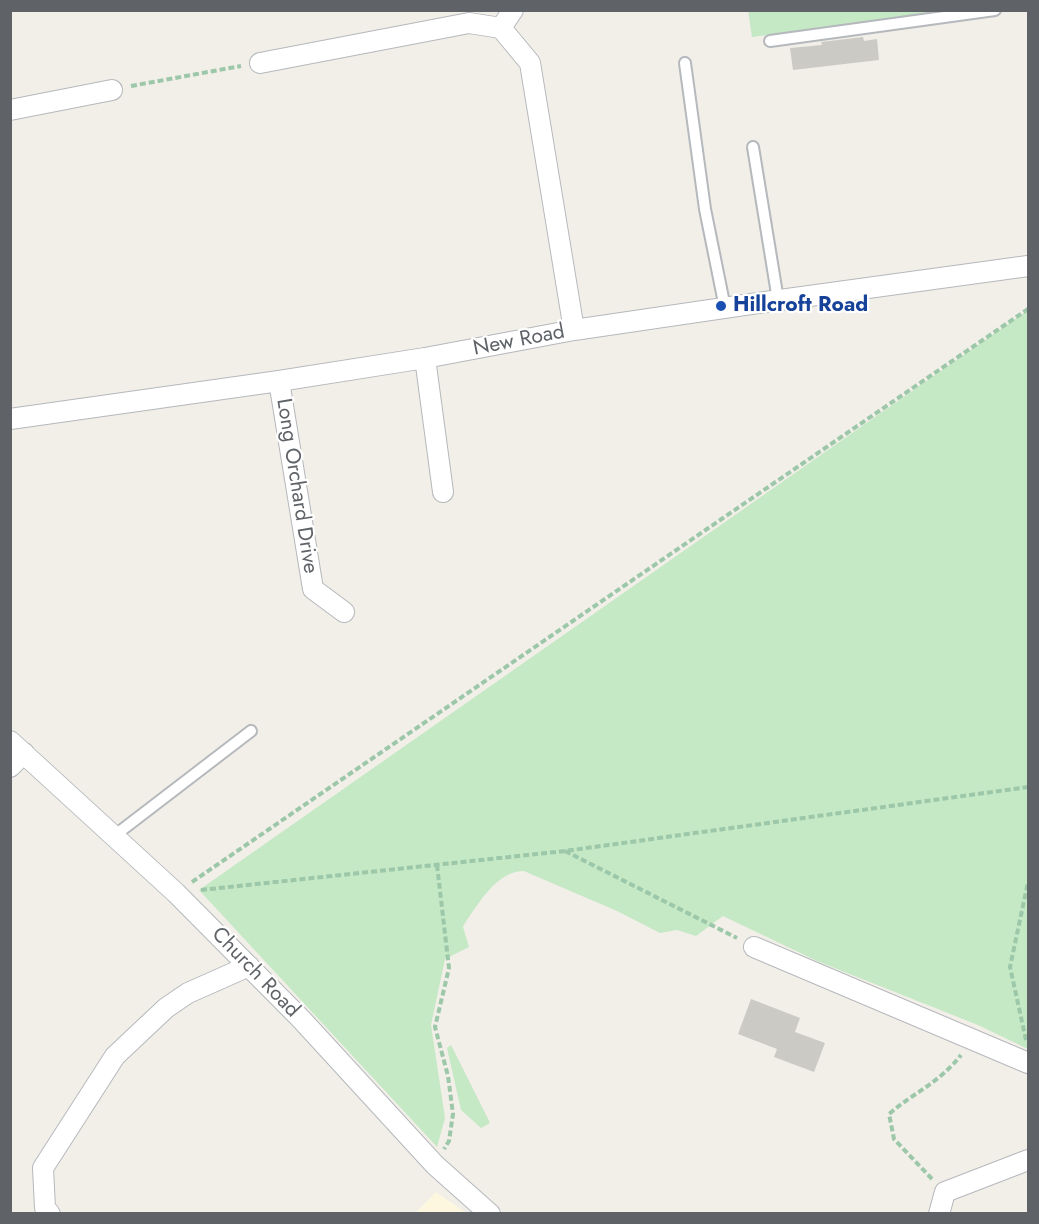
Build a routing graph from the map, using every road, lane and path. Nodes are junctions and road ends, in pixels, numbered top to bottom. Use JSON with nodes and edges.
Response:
{"nodes":[{"id":1,"x":513,"y":10,"type":"edge"},
{"id":2,"x":995,"y":10,"type":"edge"},
{"id":3,"x":501,"y":28,"type":"junction"},
{"id":4,"x":770,"y":40,"type":"dead end"},
{"id":5,"x":260,"y":63,"type":"joint"},
{"id":6,"x":685,"y":63,"type":"dead end"},
{"id":7,"x":112,"y":90,"type":"joint"},
{"id":8,"x":10,"y":110,"type":"edge"},
{"id":9,"x":753,"y":147,"type":"dead end"},
{"id":10,"x":1029,"y":266,"type":"edge"},
{"id":11,"x":778,"y":300,"type":"junction"},
{"id":12,"x":725,"y":308,"type":"junction"},
{"id":13,"x":1029,"y":309,"type":"edge"},
{"id":14,"x":574,"y":330,"type":"junction"},
{"id":15,"x":425,"y":358,"type":"junction"},
{"id":16,"x":279,"y":381,"type":"junction"},
{"id":17,"x":10,"y":419,"type":"edge"},
{"id":18,"x":443,"y":492,"type":"dead end"},
{"id":19,"x":344,"y":612,"type":"dead end"},
{"id":20,"x":251,"y":731,"type":"dead end"},
{"id":21,"x":15,"y":754,"type":"edge"},
{"id":22,"x":1029,"y":787,"type":"edge"},
{"id":23,"x":114,"y":836,"type":"junction"},
{"id":24,"x":565,"y":850,"type":"junction"},
{"id":25,"x":437,"y":865,"type":"junction"},
{"id":26,"x":1029,"y":882,"type":"edge"},
{"id":27,"x":176,"y":892,"type":"junction"},
{"id":28,"x":754,"y":947,"type":"joint"},
{"id":29,"x":249,"y":966,"type":"junction"},
{"id":30,"x":973,"y":1040,"type":"junction"},
{"id":31,"x":1029,"y":1050,"type":"edge"},
{"id":32,"x":1029,"y":1064,"type":"edge"},
{"id":33,"x":1029,"y":1160,"type":"edge"},
{"id":34,"x":435,"y":1165,"type":"junction"},
{"id":35,"x":945,"y":1192,"type":"junction"},
{"id":36,"x":50,"y":1214,"type":"edge"},
{"id":37,"x":490,"y":1214,"type":"edge"},
{"id":38,"x":939,"y":1214,"type":"edge"}],
"edges":[{"from":1,"to":3,"type":"street"},
{"from":2,"to":4,"type":"lane"},
{"from":3,"to":5,"type":"street"},
{"from":3,"to":14,"type":"street"},
{"from":5,"to":7,"type":"path"},
{"from":6,"to":12,"type":"lane"},
{"from":7,"to":8,"type":"street"},
{"from":9,"to":11,"type":"lane"},
{"from":10,"to":11,"type":"street","name":"New Road"},
{"from":11,"to":12,"type":"street","name":"New Road"},
{"from":12,"to":14,"type":"street","name":"New Road"},
{"from":13,"to":27,"type":"path"},
{"from":14,"to":15,"type":"street","name":"New Road"},
{"from":15,"to":16,"type":"street","name":"New Road"},
{"from":15,"to":18,"type":"street"},
{"from":16,"to":17,"type":"street","name":"New Road"},
{"from":16,"to":19,"type":"street","name":"Long Orchard Drive"},
{"from":20,"to":23,"type":"lane"},
{"from":21,"to":23,"type":"street","name":"Church Road"},
{"from":22,"to":24,"type":"path"},
{"from":23,"to":27,"type":"street","name":"Church Road"},
{"from":24,"to":25,"type":"path"},
{"from":24,"to":28,"type":"path"},
{"from":25,"to":27,"type":"path"},
{"from":25,"to":34,"type":"path"},
{"from":26,"to":31,"type":"path"},
{"from":27,"to":29,"type":"street","name":"Church Road"},
{"from":28,"to":30,"type":"street"},
{"from":29,"to":34,"type":"street","name":"Church Road"},
{"from":29,"to":36,"type":"street"},
{"from":30,"to":32,"type":"street"},
{"from":30,"to":35,"type":"path"},
{"from":33,"to":35,"type":"street"},
{"from":34,"to":37,"type":"street","name":"Church Road"},
{"from":35,"to":38,"type":"street"}]}
